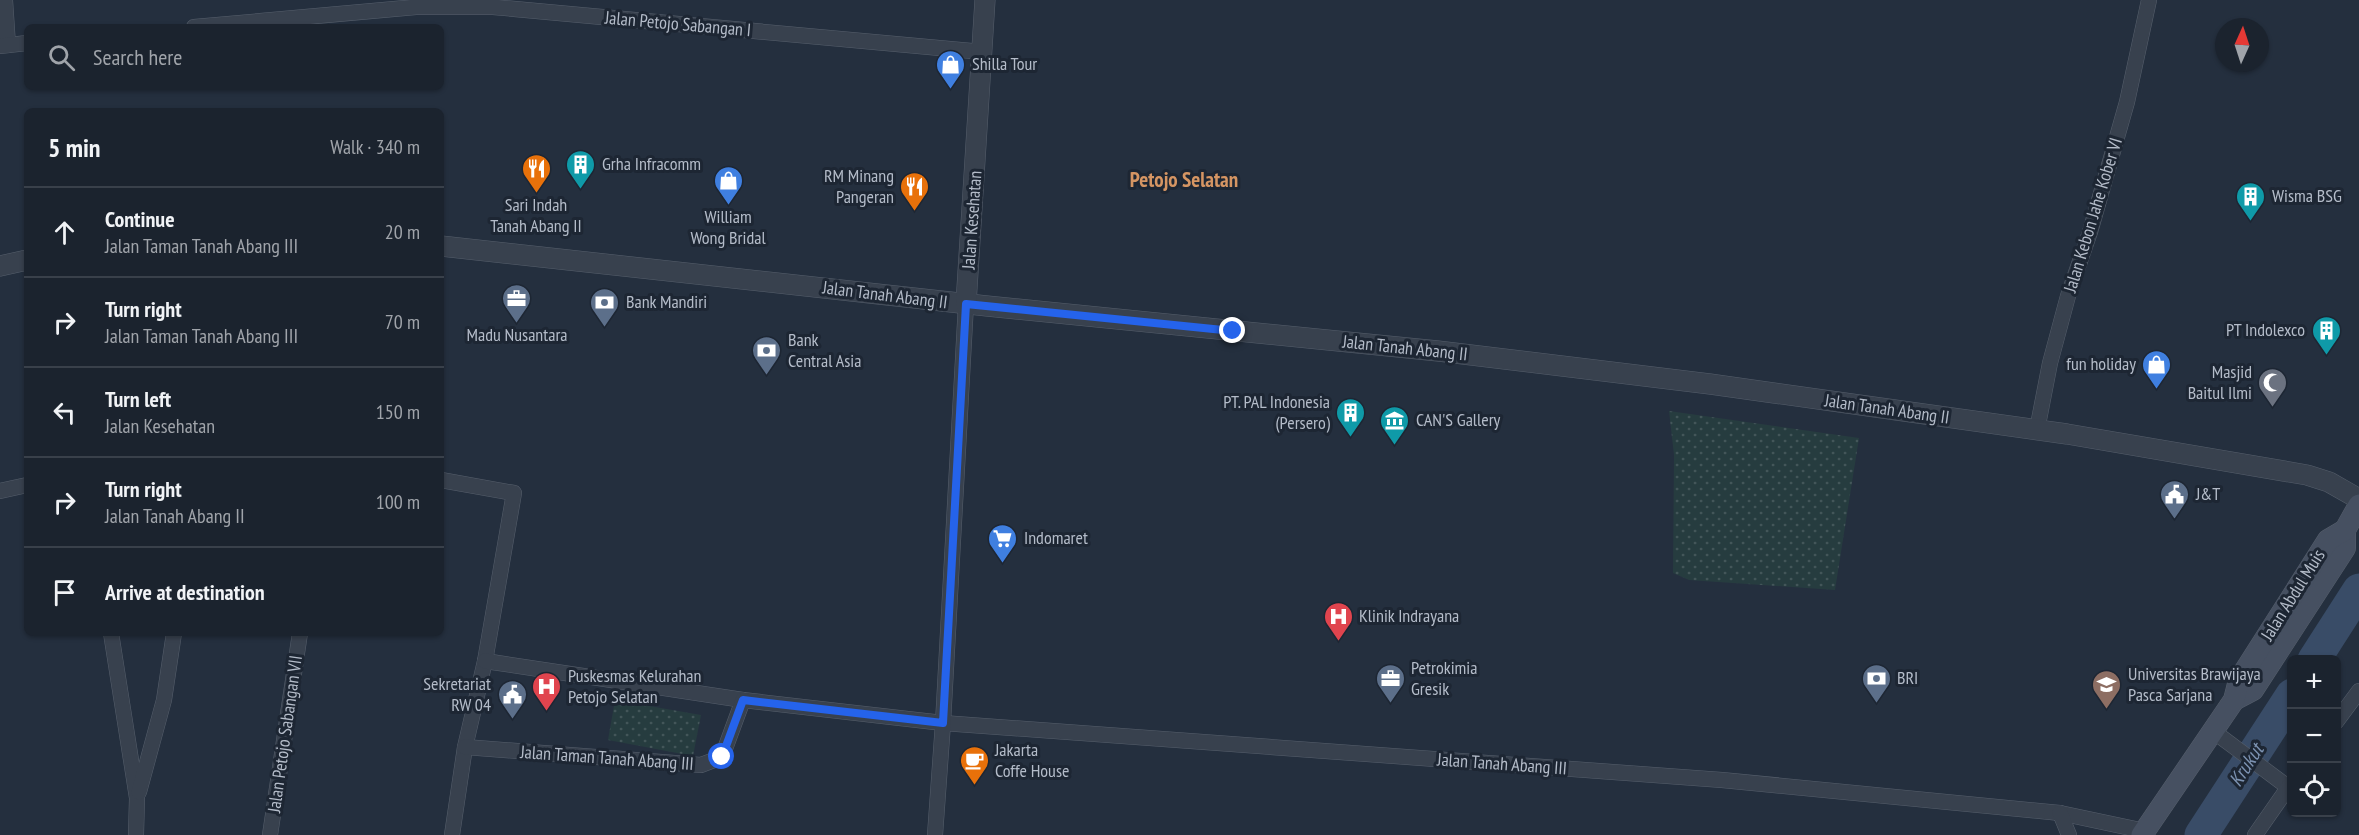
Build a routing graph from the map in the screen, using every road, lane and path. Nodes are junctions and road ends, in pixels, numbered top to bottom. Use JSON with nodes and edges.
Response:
{"nodes":[{"id":1,"x":5,"y":0,"type":"edge"},
{"id":2,"x":985,"y":0,"type":"edge"},
{"id":3,"x":2146,"y":1,"type":"edge"},
{"id":4,"x":332,"y":7,"type":"edge"},
{"id":5,"x":215,"y":24,"type":"edge"},
{"id":6,"x":24,"y":43,"type":"edge"},
{"id":7,"x":4,"y":46,"type":"edge"},
{"id":8,"x":983,"y":52,"type":"junction"},
{"id":9,"x":444,"y":246,"type":"edge"},
{"id":10,"x":24,"y":261,"type":"edge"},
{"id":11,"x":0,"y":266,"type":"edge"},
{"id":12,"x":966,"y":304,"type":"junction"},
{"id":13,"x":2037,"y":430,"type":"junction"},
{"id":14,"x":444,"y":481,"type":"edge"},
{"id":15,"x":24,"y":486,"type":"edge"},
{"id":16,"x":0,"y":491,"type":"edge"},
{"id":17,"x":2359,"y":499,"type":"edge"},
{"id":18,"x":2359,"y":505,"type":"edge"},
{"id":19,"x":111,"y":636,"type":"edge"},
{"id":20,"x":174,"y":636,"type":"edge"},
{"id":21,"x":300,"y":636,"type":"edge"},
{"id":22,"x":485,"y":661,"type":"junction"},
{"id":23,"x":2359,"y":691,"type":"edge"},
{"id":24,"x":743,"y":700,"type":"junction"},
{"id":25,"x":2341,"y":716,"type":"edge"},
{"id":26,"x":943,"y":723,"type":"junction"},
{"id":27,"x":2220,"y":737,"type":"junction"},
{"id":28,"x":465,"y":747,"type":"junction"},
{"id":29,"x":2287,"y":783,"type":"edge"},
{"id":30,"x":2287,"y":789,"type":"edge"},
{"id":31,"x":137,"y":798,"type":"junction"},
{"id":32,"x":2060,"y":813,"type":"junction"},
{"id":33,"x":2144,"y":833,"type":"edge"},
{"id":34,"x":136,"y":835,"type":"edge"},
{"id":35,"x":270,"y":835,"type":"edge"},
{"id":36,"x":452,"y":835,"type":"edge"},
{"id":37,"x":935,"y":835,"type":"edge"},
{"id":38,"x":2069,"y":835,"type":"edge"},
{"id":39,"x":2255,"y":835,"type":"edge"}],
"edges":[{"from":1,"to":7,"type":"street"},
{"from":2,"to":8,"type":"street","name":"Jalan Kesehatan"},
{"from":3,"to":13,"type":"street","name":"Jalan Kebon Jahe Kober VI"},
{"from":4,"to":5,"type":"street","name":"Jalan Petojo Sabangan I"},
{"from":4,"to":8,"type":"street","name":"Jalan Petojo Sabangan I"},
{"from":6,"to":7,"type":"street"},
{"from":8,"to":12,"type":"street","name":"Jalan Kesehatan"},
{"from":9,"to":12,"type":"street","name":"Jalan Tanah Abang II"},
{"from":10,"to":11,"type":"street"},
{"from":12,"to":13,"type":"street","name":"Jalan Tanah Abang II"},
{"from":12,"to":26,"type":"street","name":"Jalan Kesehatan"},
{"from":13,"to":17,"type":"street","name":"Jalan Tanah Abang II"},
{"from":14,"to":22,"type":"street"},
{"from":15,"to":16,"type":"street"},
{"from":18,"to":27,"type":"main road","name":"Jalan Abdul Muis"},
{"from":19,"to":31,"type":"street"},
{"from":20,"to":31,"type":"street"},
{"from":21,"to":35,"type":"street","name":"Jalan Petojo Sabangan VII"},
{"from":22,"to":24,"type":"street"},
{"from":22,"to":28,"type":"street"},
{"from":23,"to":25,"type":"street"},
{"from":24,"to":26,"type":"street"},
{"from":24,"to":28,"type":"street","name":"Jalan Taman Tanah Abang III"},
{"from":26,"to":32,"type":"street","name":"Jalan Tanah Abang III"},
{"from":26,"to":37,"type":"street","name":"Jalan Kesehatan"},
{"from":27,"to":29,"type":"street"},
{"from":27,"to":33,"type":"main road","name":"Jalan Abdul Muis"},
{"from":28,"to":36,"type":"street"},
{"from":30,"to":39,"type":"street"},
{"from":31,"to":34,"type":"street"},
{"from":32,"to":33,"type":"street","name":"Jalan Tanah Abang III"},
{"from":32,"to":38,"type":"street"}]}
